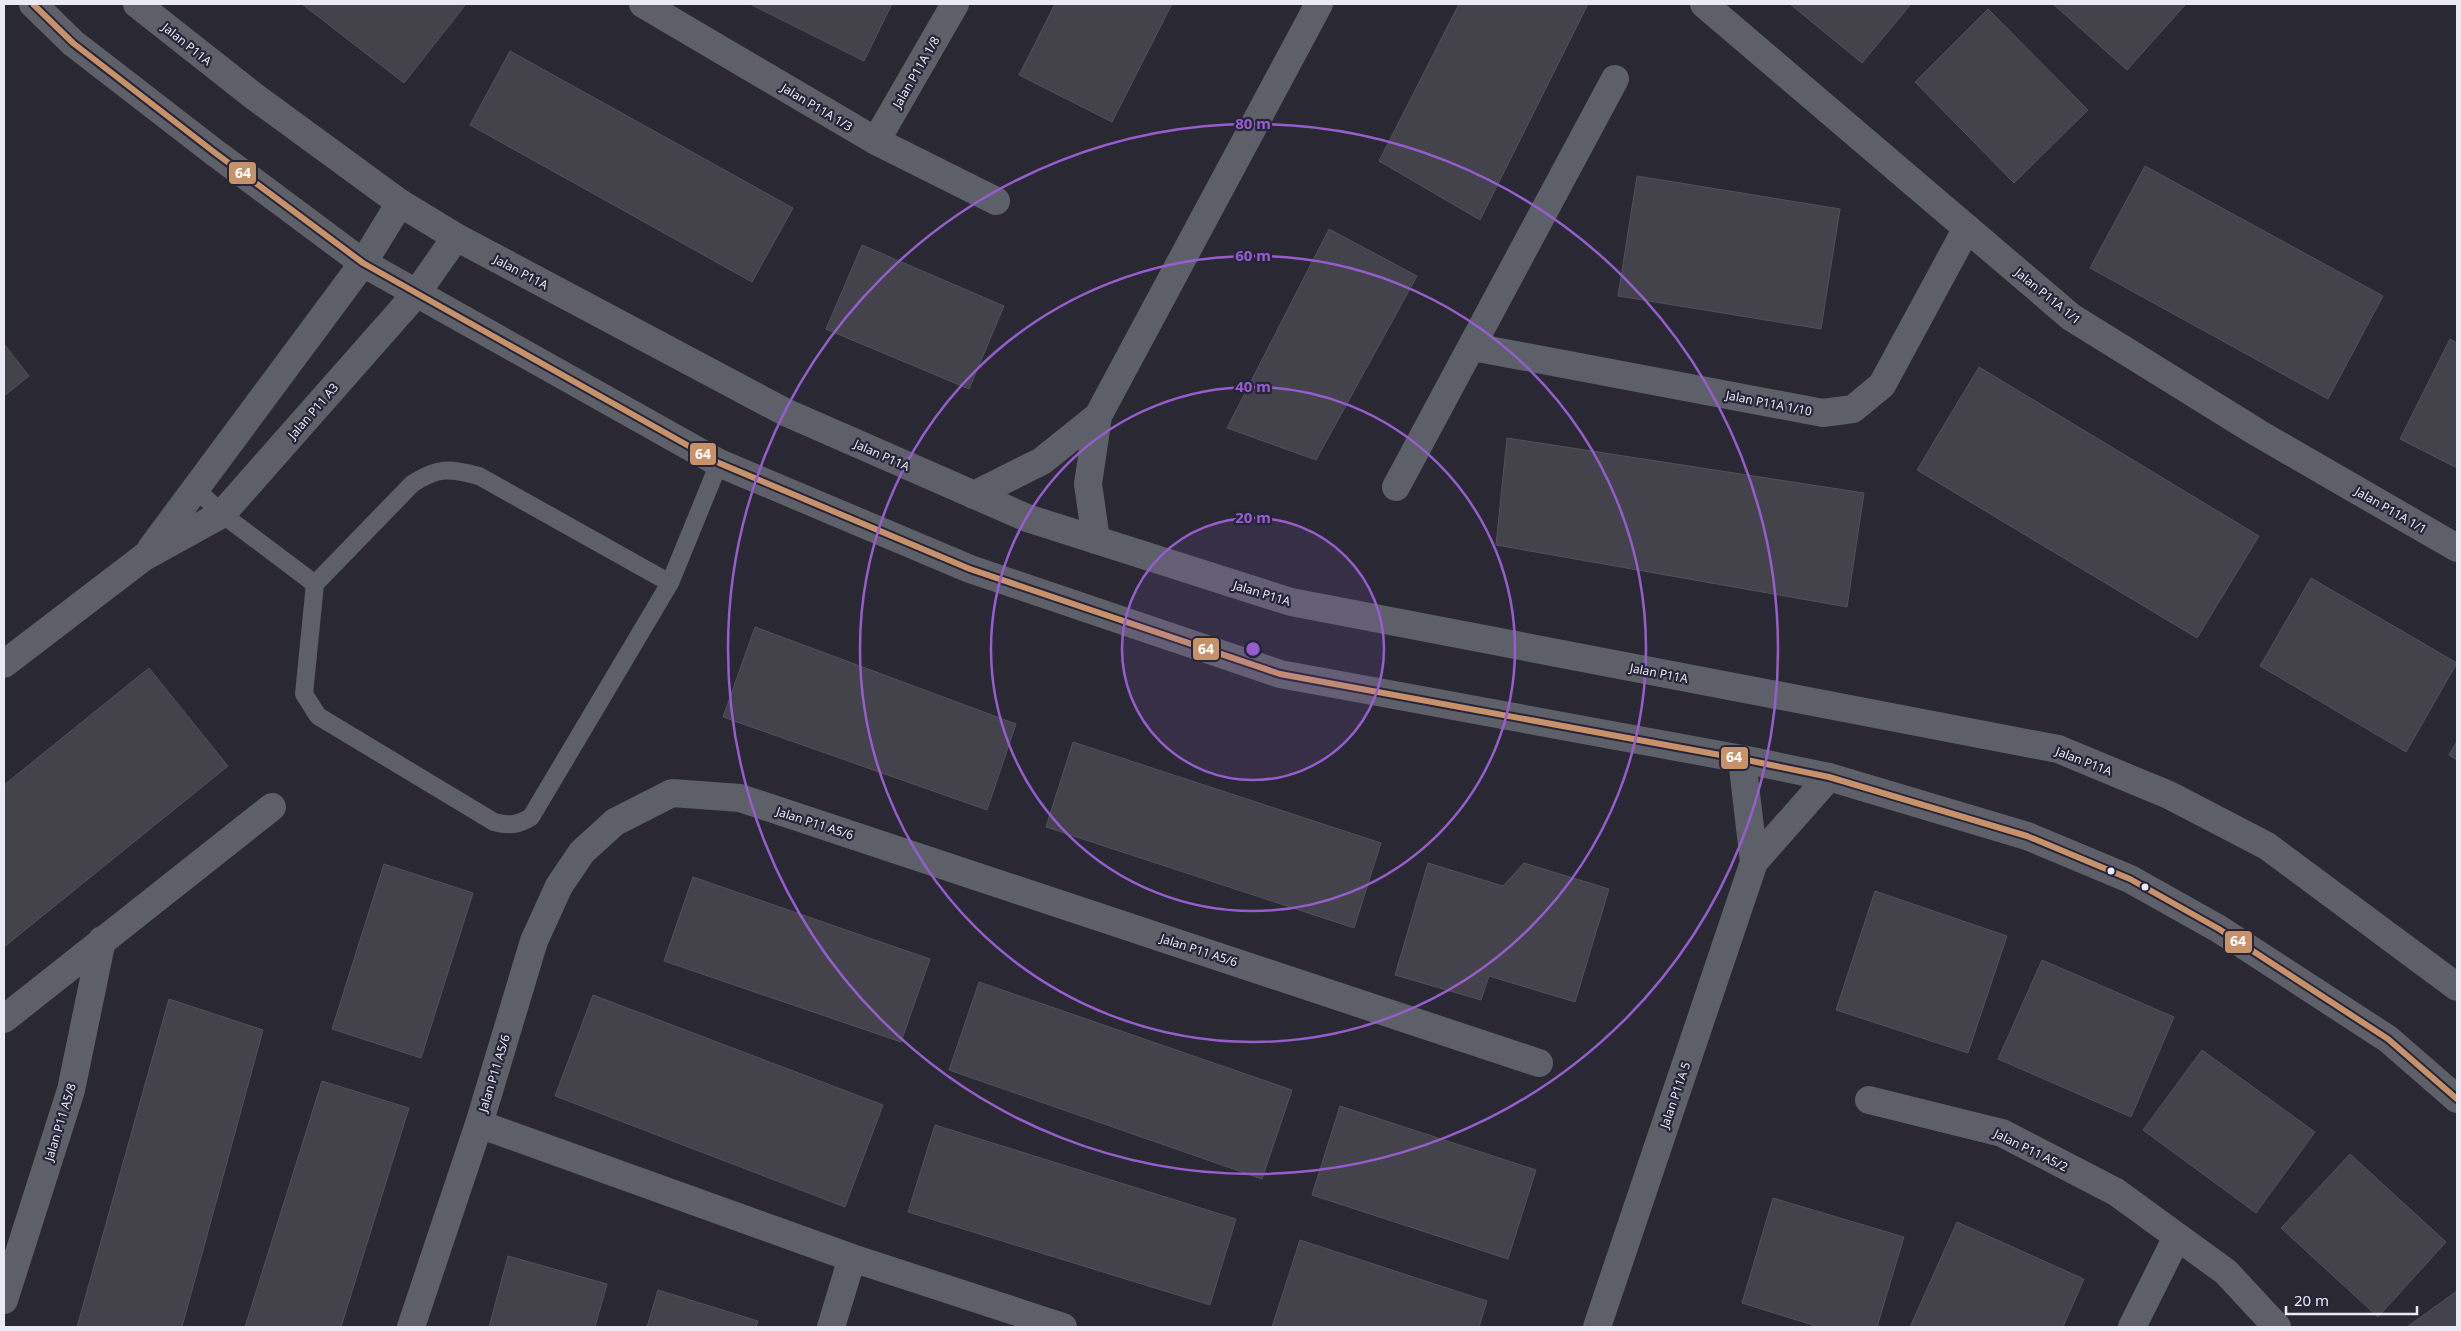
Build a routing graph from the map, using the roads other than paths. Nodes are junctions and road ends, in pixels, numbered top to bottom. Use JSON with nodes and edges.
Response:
{"nodes":[{"id":1,"x":33,"y":4,"type":"edge"},
{"id":2,"x":137,"y":4,"type":"edge"},
{"id":3,"x":643,"y":4,"type":"edge"},
{"id":4,"x":956,"y":4,"type":"edge"},
{"id":5,"x":1318,"y":4,"type":"edge"},
{"id":6,"x":1704,"y":4,"type":"edge"},
{"id":7,"x":1615,"y":79,"type":"dead end"},
{"id":8,"x":876,"y":141,"type":"junction"},
{"id":9,"x":996,"y":201,"type":"dead end"},
{"id":10,"x":400,"y":203,"type":"junction"},
{"id":11,"x":1967,"y":228,"type":"junction"},
{"id":12,"x":456,"y":237,"type":"junction"},
{"id":13,"x":363,"y":263,"type":"junction"},
{"id":14,"x":416,"y":294,"type":"junction"},
{"id":15,"x":1473,"y":347,"type":"junction"},
{"id":16,"x":1098,"y":416,"type":"junction"},
{"id":17,"x":719,"y":463,"type":"junction"},
{"id":18,"x":1396,"y":487,"type":"dead end"},
{"id":19,"x":195,"y":488,"type":"junction"},
{"id":20,"x":974,"y":495,"type":"junction"},
{"id":21,"x":222,"y":514,"type":"junction"},
{"id":22,"x":1096,"y":540,"type":"junction"},
{"id":23,"x":2457,"y":548,"type":"edge"},
{"id":24,"x":144,"y":557,"type":"junction"},
{"id":25,"x":670,"y":583,"type":"junction"},
{"id":26,"x":315,"y":584,"type":"junction"},
{"id":27,"x":4,"y":664,"type":"edge"},
{"id":28,"x":1742,"y":759,"type":"junction"},
{"id":29,"x":1829,"y":777,"type":"junction"},
{"id":30,"x":272,"y":807,"type":"dead end"},
{"id":31,"x":1754,"y":862,"type":"junction"},
{"id":32,"x":102,"y":940,"type":"junction"},
{"id":33,"x":2457,"y":987,"type":"edge"},
{"id":34,"x":4,"y":1019,"type":"edge"},
{"id":35,"x":1539,"y":1063,"type":"dead end"},
{"id":36,"x":2457,"y":1099,"type":"edge"},
{"id":37,"x":1869,"y":1100,"type":"dead end"},
{"id":38,"x":479,"y":1124,"type":"junction"},
{"id":39,"x":2177,"y":1237,"type":"junction"},
{"id":40,"x":852,"y":1258,"type":"junction"},
{"id":41,"x":4,"y":1300,"type":"edge"},
{"id":42,"x":411,"y":1327,"type":"edge"},
{"id":43,"x":831,"y":1327,"type":"edge"},
{"id":44,"x":1063,"y":1327,"type":"edge"},
{"id":45,"x":1597,"y":1327,"type":"edge"},
{"id":46,"x":2132,"y":1327,"type":"edge"},
{"id":47,"x":2277,"y":1327,"type":"edge"}],
"edges":[{"from":1,"to":13,"type":"street"},
{"from":2,"to":10,"type":"street","name":"Jalan P11A"},
{"from":3,"to":8,"type":"street","name":"Jalan P11A 1/3"},
{"from":4,"to":8,"type":"street","name":"Jalan P11A 1/8"},
{"from":5,"to":16,"type":"street"},
{"from":6,"to":11,"type":"street","name":"Jalan P11A 1/1"},
{"from":7,"to":15,"type":"street"},
{"from":8,"to":9,"type":"street","name":"Jalan P11A 1/3"},
{"from":10,"to":12,"type":"street","name":"Jalan P11A"},
{"from":10,"to":13,"type":"street","name":"Jalan P11 A3"},
{"from":11,"to":15,"type":"street","name":"Jalan P11A 1/10"},
{"from":11,"to":23,"type":"street","name":"Jalan P11A 1/1"},
{"from":12,"to":14,"type":"street","name":"Jalan P11 A3"},
{"from":12,"to":20,"type":"street","name":"Jalan P11A"},
{"from":13,"to":14,"type":"street"},
{"from":13,"to":19,"type":"street","name":"Jalan P11 A3"},
{"from":14,"to":17,"type":"street"},
{"from":14,"to":21,"type":"street","name":"Jalan P11 A3"},
{"from":15,"to":18,"type":"street"},
{"from":16,"to":20,"type":"street"},
{"from":16,"to":22,"type":"street"},
{"from":17,"to":25,"type":"lane"},
{"from":17,"to":28,"type":"street"},
{"from":19,"to":21,"type":"lane"},
{"from":19,"to":24,"type":"street","name":"Jalan P11 A3"},
{"from":20,"to":22,"type":"street","name":"Jalan P11A"},
{"from":21,"to":24,"type":"street","name":"Jalan P11 A3"},
{"from":21,"to":26,"type":"lane"},
{"from":22,"to":33,"type":"street","name":"Jalan P11A"},
{"from":24,"to":27,"type":"street","name":"Jalan P11 A3"},
{"from":25,"to":26,"type":"lane"},
{"from":25,"to":26,"type":"lane"},
{"from":28,"to":29,"type":"street"},
{"from":28,"to":31,"type":"street","name":"Jalan P11A 5"},
{"from":29,"to":31,"type":"street","name":"Jalan P11A 5"},
{"from":29,"to":36,"type":"street"},
{"from":30,"to":32,"type":"street"},
{"from":31,"to":45,"type":"street","name":"Jalan P11A 5"},
{"from":32,"to":34,"type":"street"},
{"from":32,"to":41,"type":"street","name":"Jalan P11 A5/8"},
{"from":35,"to":38,"type":"street","name":"Jalan P11 A5/6"},
{"from":37,"to":39,"type":"street","name":"Jalan P11 A5/2"},
{"from":38,"to":40,"type":"street"},
{"from":38,"to":42,"type":"street","name":"Jalan P11 A5/6"},
{"from":39,"to":46,"type":"street"},
{"from":39,"to":47,"type":"street","name":"Jalan P11 A5/2"},
{"from":40,"to":43,"type":"street"},
{"from":40,"to":44,"type":"street"}]}
